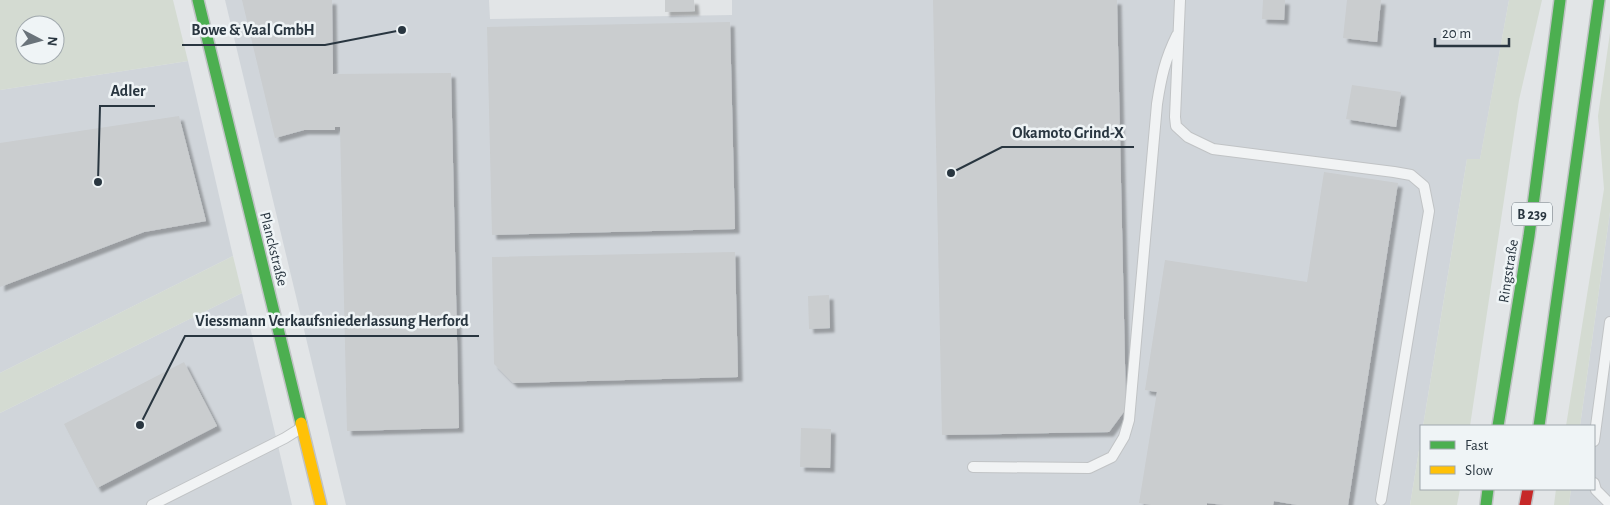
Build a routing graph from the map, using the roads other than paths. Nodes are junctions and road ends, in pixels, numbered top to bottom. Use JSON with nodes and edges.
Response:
{"nodes":[{"id":1,"x":198,"y":0,"type":"edge"},
{"id":2,"x":1180,"y":0,"type":"edge"},
{"id":3,"x":1560,"y":0,"type":"edge"},
{"id":4,"x":1599,"y":0,"type":"edge"},
{"id":5,"x":1179,"y":32,"type":"junction"},
{"id":6,"x":1610,"y":322,"type":"edge"},
{"id":7,"x":1498,"y":425,"type":"edge"},
{"id":8,"x":1539,"y":425,"type":"edge"},
{"id":9,"x":302,"y":427,"type":"junction"},
{"id":10,"x":1595,"y":434,"type":"edge"},
{"id":11,"x":973,"y":468,"type":"dead end"},
{"id":12,"x":1595,"y":486,"type":"edge"},
{"id":13,"x":1488,"y":490,"type":"edge"},
{"id":14,"x":1528,"y":490,"type":"edge"},
{"id":15,"x":1381,"y":500,"type":"dead end"},
{"id":16,"x":1610,"y":504,"type":"edge"},
{"id":17,"x":152,"y":505,"type":"edge"},
{"id":18,"x":321,"y":505,"type":"edge"},
{"id":19,"x":1486,"y":505,"type":"edge"},
{"id":20,"x":1525,"y":505,"type":"edge"}],
"edges":[{"from":1,"to":9,"type":"main road","name":"Planckstraße"},
{"from":2,"to":5,"type":"lane"},
{"from":3,"to":7,"type":"main road","name":"Ringstraße","number":"B 239"},
{"from":4,"to":8,"type":"main road","number":"B 239"},
{"from":5,"to":11,"type":"lane"},
{"from":5,"to":15,"type":"lane"},
{"from":6,"to":10,"type":"lane"},
{"from":9,"to":17,"type":"lane"},
{"from":9,"to":18,"type":"main road","name":"Planckstraße"},
{"from":12,"to":16,"type":"lane"},
{"from":13,"to":19,"type":"main road"},
{"from":14,"to":20,"type":"main road"}]}
